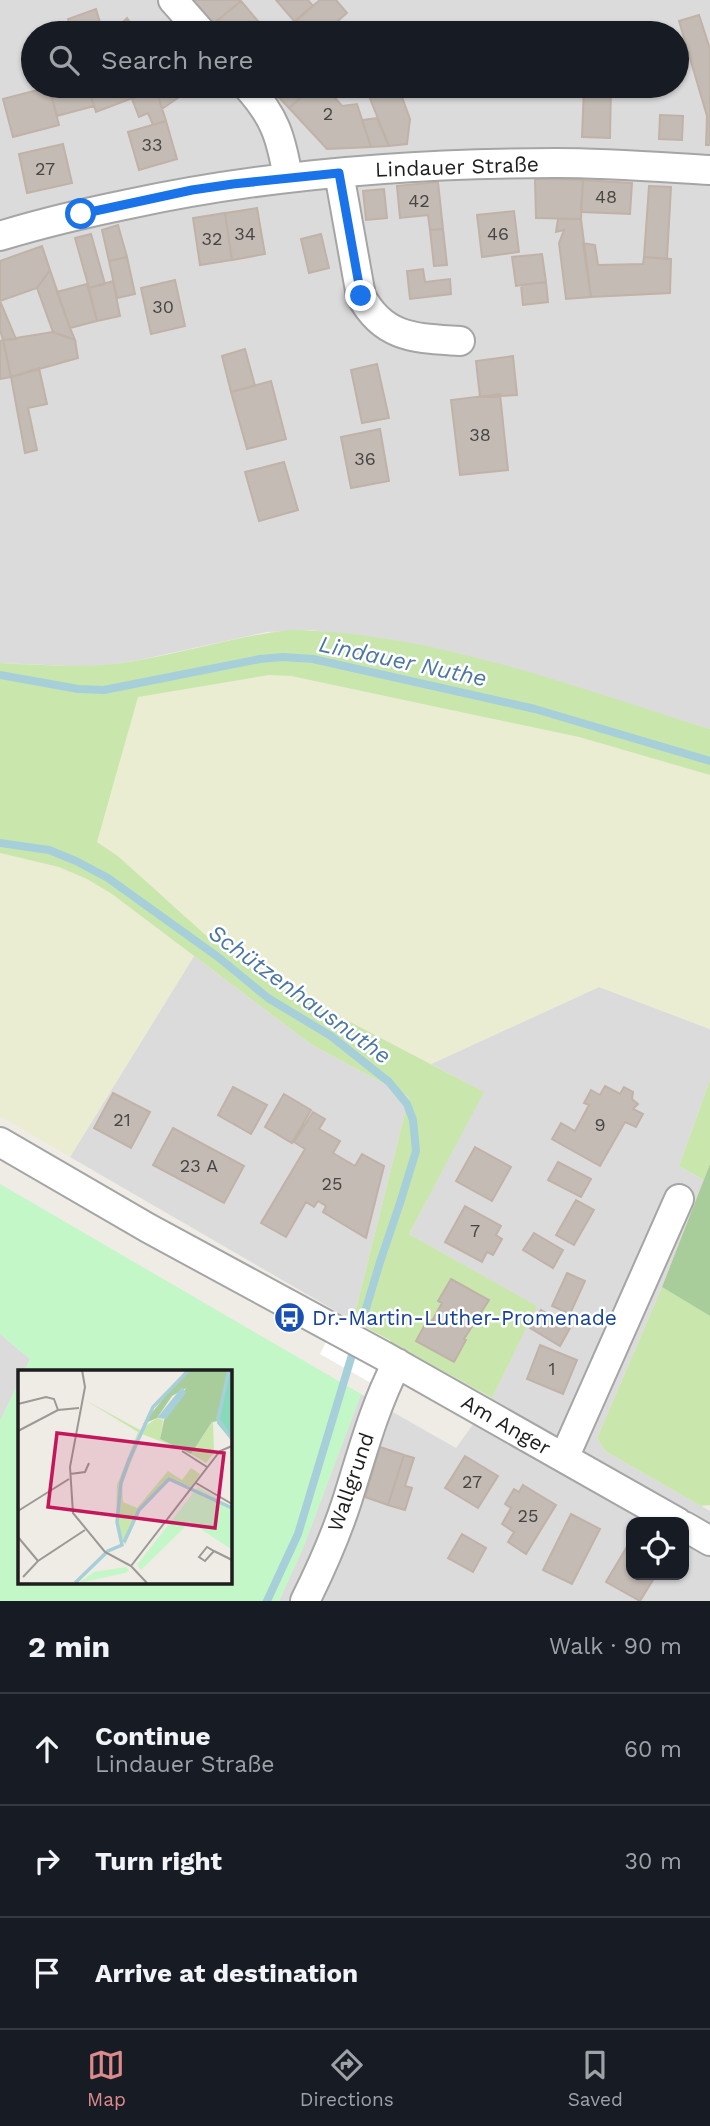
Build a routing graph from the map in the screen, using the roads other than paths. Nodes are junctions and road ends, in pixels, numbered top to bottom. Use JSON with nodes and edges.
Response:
{"nodes":[{"id":1,"x":173,"y":0,"type":"edge"},
{"id":2,"x":191,"y":21,"type":"edge"},
{"id":3,"x":257,"y":98,"type":"edge"},
{"id":4,"x":710,"y":170,"type":"edge"},
{"id":5,"x":339,"y":173,"type":"junction"},
{"id":6,"x":288,"y":178,"type":"junction"},
{"id":7,"x":0,"y":236,"type":"edge"},
{"id":8,"x":460,"y":341,"type":"dead end"},
{"id":9,"x":0,"y":1142,"type":"edge"},
{"id":10,"x":679,"y":1199,"type":"dead end"},
{"id":11,"x":391,"y":1360,"type":"junction"},
{"id":12,"x":564,"y":1458,"type":"junction"},
{"id":13,"x":668,"y":1517,"type":"edge"},
{"id":14,"x":689,"y":1529,"type":"edge"},
{"id":15,"x":710,"y":1541,"type":"edge"},
{"id":16,"x":305,"y":1601,"type":"edge"}],
"edges":[{"from":1,"to":2,"type":"street"},
{"from":3,"to":6,"type":"street"},
{"from":4,"to":5,"type":"street","name":"Lindauer Straße"},
{"from":5,"to":6,"type":"street","name":"Lindauer Straße"},
{"from":5,"to":8,"type":"street"},
{"from":6,"to":7,"type":"street","name":"Lindauer Straße"},
{"from":9,"to":11,"type":"street","name":"Am Anger"},
{"from":10,"to":12,"type":"street"},
{"from":11,"to":12,"type":"street","name":"Am Anger"},
{"from":11,"to":16,"type":"street","name":"Wallgrund"},
{"from":12,"to":13,"type":"street","name":"Am Anger"},
{"from":14,"to":15,"type":"street"}]}
